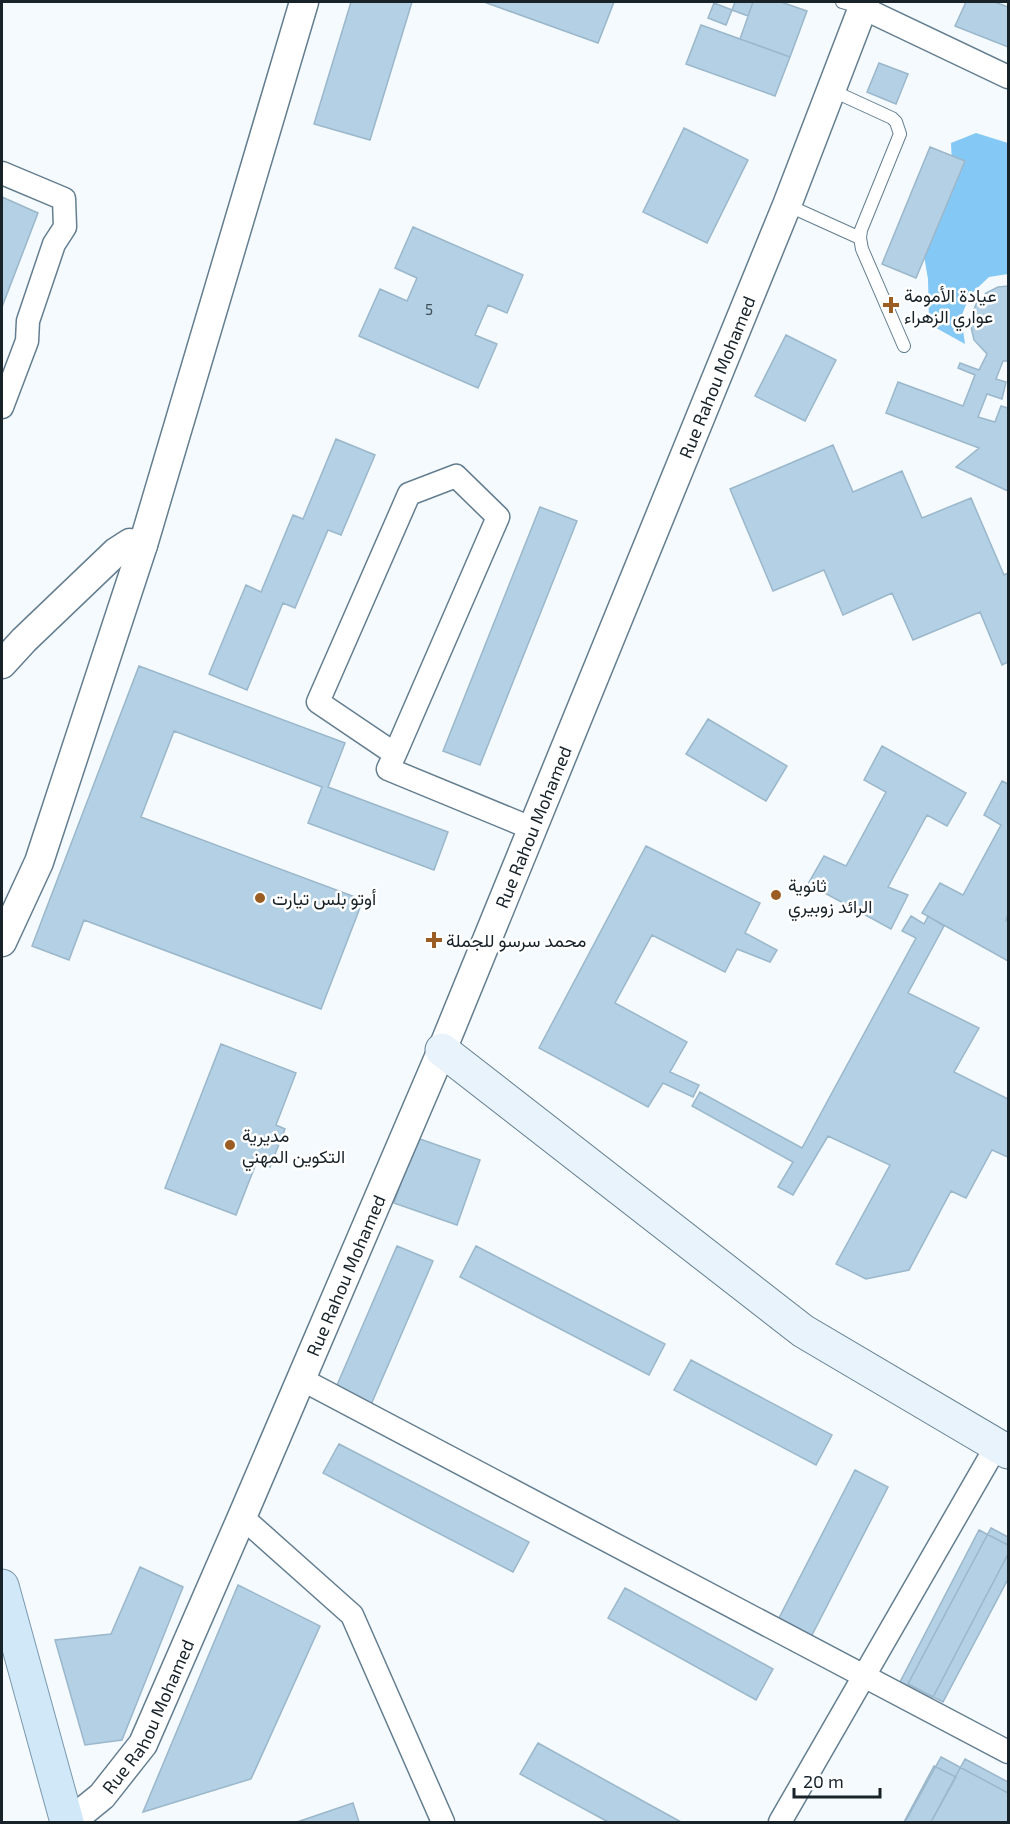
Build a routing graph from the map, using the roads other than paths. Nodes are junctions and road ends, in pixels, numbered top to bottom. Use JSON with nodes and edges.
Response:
{"nodes":[{"id":1,"x":304,"y":2,"type":"edge"},
{"id":2,"x":857,"y":4,"type":"edge"},
{"id":3,"x":1008,"y":77,"type":"edge"},
{"id":4,"x":830,"y":90,"type":"junction"},
{"id":5,"x":2,"y":173,"type":"edge"},
{"id":6,"x":787,"y":205,"type":"junction"},
{"id":7,"x":860,"y":238,"type":"junction"},
{"id":8,"x":904,"y":346,"type":"dead end"},
{"id":9,"x":2,"y":407,"type":"edge"},
{"id":10,"x":143,"y":545,"type":"junction"},
{"id":11,"x":2,"y":664,"type":"edge"},
{"id":12,"x":395,"y":754,"type":"junction"},
{"id":13,"x":531,"y":828,"type":"junction"},
{"id":14,"x":2,"y":942,"type":"edge"},
{"id":15,"x":442,"y":1050,"type":"junction"},
{"id":16,"x":301,"y":1379,"type":"junction"},
{"id":17,"x":1003,"y":1448,"type":"edge"},
{"id":18,"x":243,"y":1517,"type":"junction"},
{"id":19,"x":2,"y":1586,"type":"edge"},
{"id":20,"x":865,"y":1675,"type":"junction"},
{"id":21,"x":1008,"y":1752,"type":"edge"},
{"id":22,"x":68,"y":1822,"type":"edge"},
{"id":23,"x":443,"y":1822,"type":"edge"},
{"id":24,"x":780,"y":1822,"type":"edge"}],
"edges":[{"from":1,"to":10,"type":"street"},
{"from":2,"to":3,"type":"street"},
{"from":2,"to":4,"type":"street","name":"Rue Rahou Mohamed"},
{"from":4,"to":6,"type":"street","name":"Rue Rahou Mohamed"},
{"from":4,"to":7,"type":"lane"},
{"from":5,"to":9,"type":"street"},
{"from":6,"to":7,"type":"lane"},
{"from":6,"to":13,"type":"street","name":"Rue Rahou Mohamed"},
{"from":7,"to":8,"type":"lane"},
{"from":10,"to":11,"type":"street"},
{"from":10,"to":14,"type":"street"},
{"from":12,"to":12,"type":"street"},
{"from":12,"to":13,"type":"street"},
{"from":13,"to":15,"type":"street","name":"Rue Rahou Mohamed"},
{"from":15,"to":16,"type":"street","name":"Rue Rahou Mohamed"},
{"from":15,"to":17,"type":"main road"},
{"from":16,"to":18,"type":"street","name":"Rue Rahou Mohamed"},
{"from":16,"to":20,"type":"street"},
{"from":17,"to":20,"type":"street"},
{"from":18,"to":22,"type":"street","name":"Rue Rahou Mohamed"},
{"from":18,"to":23,"type":"street"},
{"from":19,"to":22,"type":"main road"},
{"from":20,"to":21,"type":"street"},
{"from":20,"to":24,"type":"street"}]}
